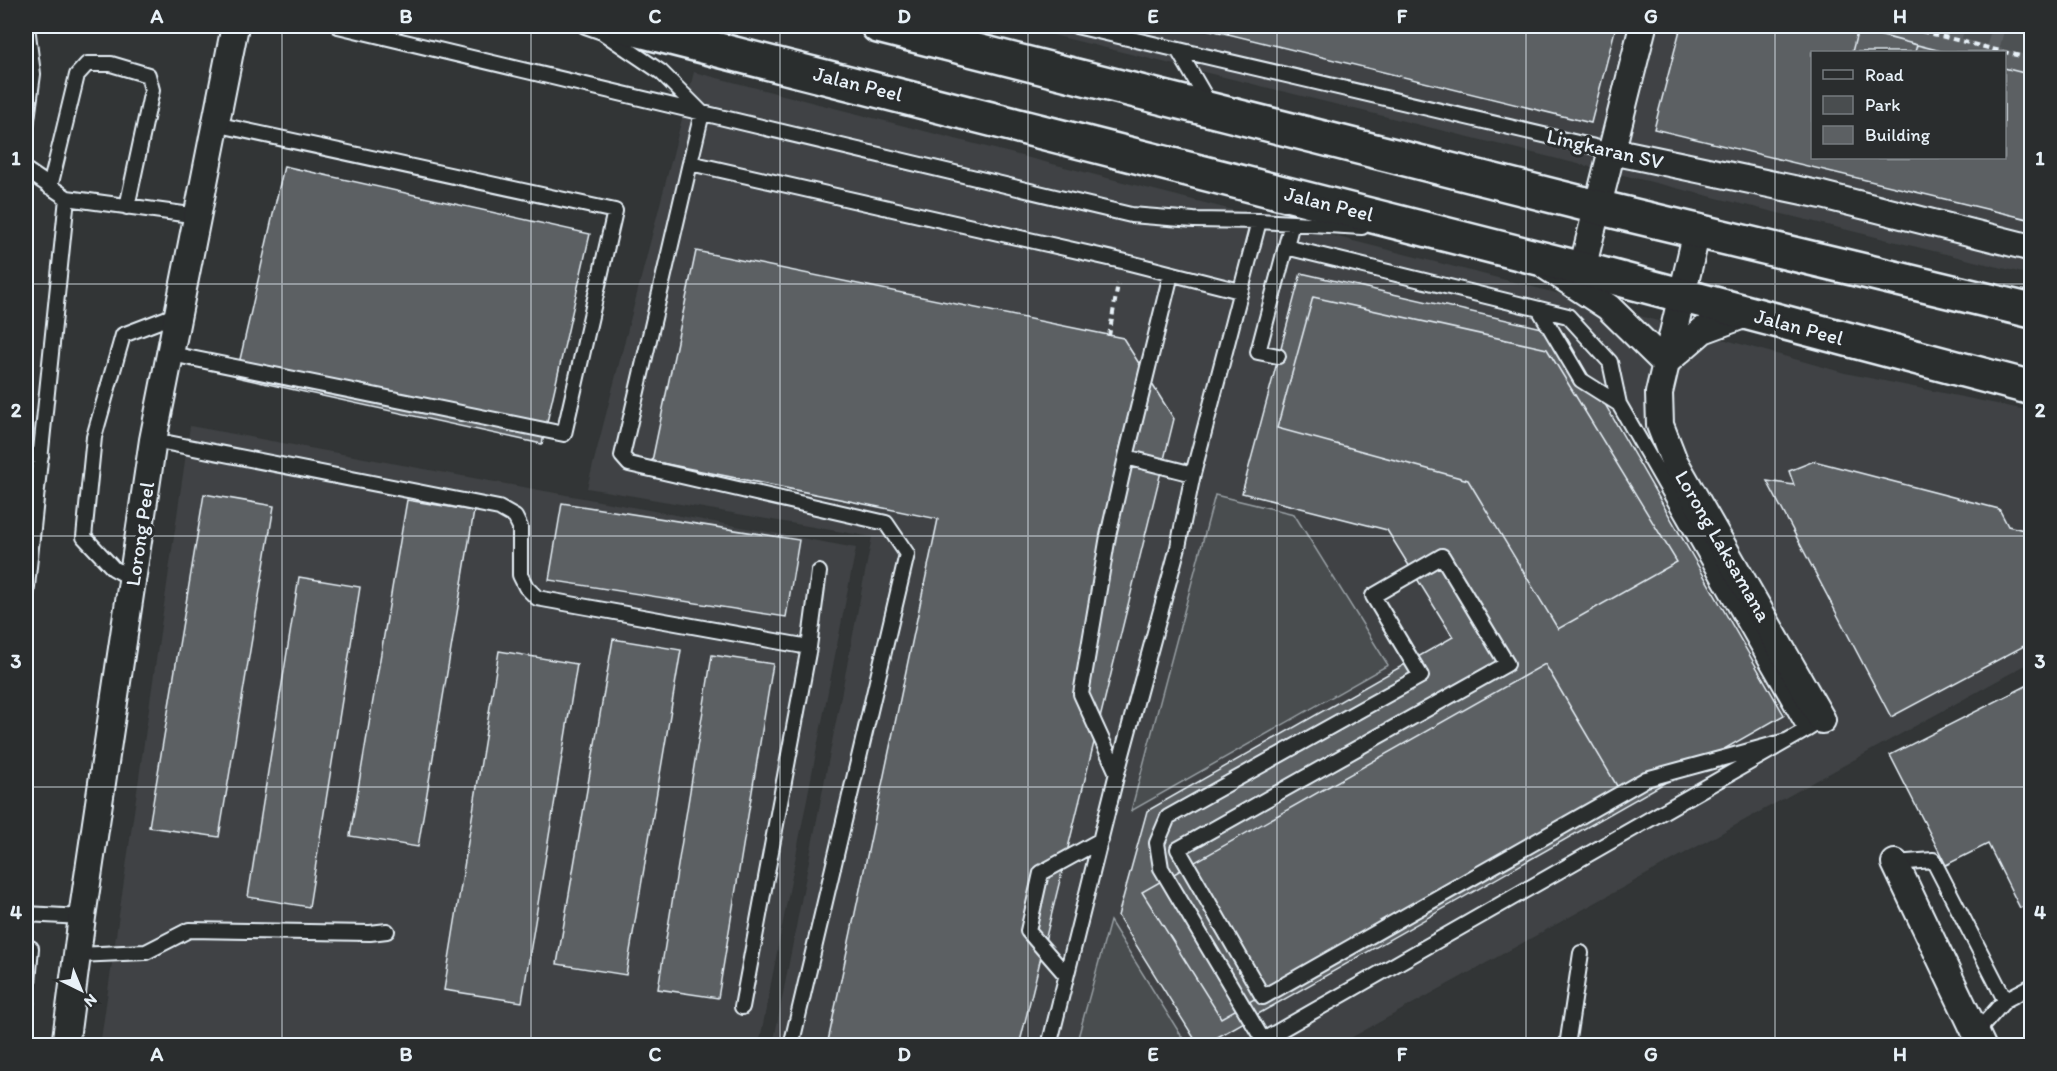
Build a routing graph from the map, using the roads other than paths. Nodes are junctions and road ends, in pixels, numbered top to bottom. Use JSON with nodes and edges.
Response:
{"nodes":[{"id":1,"x":27,"y":26,"type":"edge"},
{"id":2,"x":235,"y":26,"type":"edge"},
{"id":3,"x":338,"y":26,"type":"edge"},
{"id":4,"x":585,"y":26,"type":"edge"},
{"id":5,"x":624,"y":26,"type":"edge"},
{"id":6,"x":878,"y":26,"type":"edge"},
{"id":7,"x":1076,"y":26,"type":"edge"},
{"id":8,"x":1643,"y":26,"type":"edge"},
{"id":9,"x":1178,"y":50,"type":"junction"},
{"id":10,"x":1213,"y":110,"type":"junction"},
{"id":11,"x":702,"y":113,"type":"junction"},
{"id":12,"x":215,"y":124,"type":"junction"},
{"id":13,"x":26,"y":127,"type":"edge"},
{"id":14,"x":1612,"y":151,"type":"junction"},
{"id":15,"x":690,"y":164,"type":"junction"},
{"id":16,"x":26,"y":170,"type":"edge"},
{"id":17,"x":50,"y":187,"type":"junction"},
{"id":18,"x":67,"y":198,"type":"junction"},
{"id":19,"x":127,"y":207,"type":"junction"},
{"id":20,"x":1597,"y":207,"type":"junction"},
{"id":21,"x":198,"y":216,"type":"junction"},
{"id":22,"x":1258,"y":221,"type":"junction"},
{"id":23,"x":1292,"y":223,"type":"junction"},
{"id":24,"x":1697,"y":231,"type":"junction"},
{"id":25,"x":1436,"y":232,"type":"junction"},
{"id":26,"x":1286,"y":247,"type":"junction"},
{"id":27,"x":2031,"y":248,"type":"edge"},
{"id":28,"x":1532,"y":256,"type":"junction"},
{"id":29,"x":1582,"y":269,"type":"junction"},
{"id":30,"x":1171,"y":274,"type":"junction"},
{"id":31,"x":1240,"y":291,"type":"junction"},
{"id":32,"x":1681,"y":296,"type":"junction"},
{"id":33,"x":1539,"y":309,"type":"junction"},
{"id":34,"x":2031,"y":311,"type":"edge"},
{"id":35,"x":1749,"y":313,"type":"junction"},
{"id":36,"x":178,"y":314,"type":"junction"},
{"id":37,"x":171,"y":354,"type":"junction"},
{"id":38,"x":1278,"y":356,"type":"dead end"},
{"id":39,"x":1665,"y":363,"type":"junction"},
{"id":40,"x":2031,"y":388,"type":"edge"},
{"id":41,"x":1619,"y":404,"type":"junction"},
{"id":42,"x":153,"y":440,"type":"junction"},
{"id":43,"x":26,"y":454,"type":"edge"},
{"id":44,"x":41,"y":456,"type":"junction"},
{"id":45,"x":1126,"y":457,"type":"junction"},
{"id":46,"x":1193,"y":474,"type":"junction"},
{"id":47,"x":819,"y":572,"type":"dead end"},
{"id":48,"x":133,"y":579,"type":"junction"},
{"id":49,"x":26,"y":596,"type":"edge"},
{"id":50,"x":809,"y":646,"type":"junction"},
{"id":51,"x":1814,"y":725,"type":"junction"},
{"id":52,"x":1786,"y":741,"type":"junction"},
{"id":53,"x":1117,"y":773,"type":"junction"},
{"id":54,"x":1101,"y":840,"type":"junction"},
{"id":55,"x":1895,"y":863,"type":"joint"},
{"id":56,"x":26,"y":914,"type":"edge"},
{"id":57,"x":82,"y":917,"type":"junction"},
{"id":58,"x":387,"y":931,"type":"dead end"},
{"id":59,"x":26,"y":948,"type":"edge"},
{"id":60,"x":1581,"y":953,"type":"dead end"},
{"id":61,"x":77,"y":955,"type":"junction"},
{"id":62,"x":1066,"y":975,"type":"junction"},
{"id":63,"x":2031,"y":986,"type":"edge"},
{"id":64,"x":2005,"y":1000,"type":"junction"},
{"id":65,"x":26,"y":1005,"type":"edge"},
{"id":66,"x":742,"y":1007,"type":"dead end"},
{"id":67,"x":1979,"y":1039,"type":"edge"},
{"id":68,"x":65,"y":1046,"type":"edge"},
{"id":69,"x":791,"y":1046,"type":"edge"},
{"id":70,"x":1049,"y":1046,"type":"edge"},
{"id":71,"x":1567,"y":1046,"type":"edge"}],
"edges":[{"from":1,"to":13,"type":"lane"},
{"from":2,"to":12,"type":"street","name":"Lorong Peel"},
{"from":3,"to":11,"type":"lane"},
{"from":4,"to":11,"type":"lane"},
{"from":5,"to":25,"type":"street","name":"Jalan Peel"},
{"from":6,"to":10,"type":"street"},
{"from":7,"to":9,"type":"lane","name":"Lingkaran SV"},
{"from":8,"to":14,"type":"street"},
{"from":9,"to":10,"type":"lane"},
{"from":9,"to":14,"type":"lane","name":"Lingkaran SV"},
{"from":10,"to":20,"type":"street"},
{"from":11,"to":15,"type":"lane"},
{"from":11,"to":22,"type":"lane"},
{"from":12,"to":21,"type":"street","name":"Lorong Peel"},
{"from":12,"to":37,"type":"lane"},
{"from":14,"to":20,"type":"street"},
{"from":14,"to":27,"type":"street","name":"Lingkaran SV"},
{"from":15,"to":30,"type":"lane"},
{"from":15,"to":69,"type":"lane"},
{"from":16,"to":17,"type":"lane"},
{"from":17,"to":18,"type":"lane"},
{"from":17,"to":19,"type":"lane"},
{"from":18,"to":19,"type":"lane"},
{"from":18,"to":44,"type":"lane"},
{"from":19,"to":21,"type":"lane"},
{"from":20,"to":24,"type":"street"},
{"from":20,"to":29,"type":"street"},
{"from":21,"to":36,"type":"street","name":"Lorong Peel"},
{"from":22,"to":23,"type":"lane"},
{"from":22,"to":31,"type":"lane"},
{"from":23,"to":25,"type":"lane"},
{"from":23,"to":26,"type":"lane"},
{"from":24,"to":32,"type":"street","name":"Lorong Laksamana"},
{"from":24,"to":34,"type":"street"},
{"from":25,"to":28,"type":"street","name":"Jalan Peel"},
{"from":26,"to":33,"type":"lane"},
{"from":26,"to":38,"type":"lane"},
{"from":28,"to":29,"type":"street","name":"Jalan Peel"},
{"from":28,"to":39,"type":"street"},
{"from":29,"to":32,"type":"street","name":"Jalan Peel"},
{"from":30,"to":31,"type":"lane"},
{"from":30,"to":45,"type":"lane"},
{"from":31,"to":46,"type":"lane"},
{"from":32,"to":35,"type":"street","name":"Jalan Peel"},
{"from":32,"to":39,"type":"street","name":"Lorong Laksamana"},
{"from":33,"to":41,"type":"lane"},
{"from":33,"to":41,"type":"lane"},
{"from":35,"to":39,"type":"street"},
{"from":35,"to":40,"type":"street","name":"Jalan Peel"},
{"from":36,"to":37,"type":"street","name":"Lorong Peel"},
{"from":36,"to":48,"type":"lane"},
{"from":37,"to":42,"type":"street","name":"Lorong Peel"},
{"from":39,"to":51,"type":"street","name":"Lorong Laksamana"},
{"from":41,"to":51,"type":"lane"},
{"from":42,"to":48,"type":"street","name":"Lorong Peel"},
{"from":42,"to":50,"type":"lane"},
{"from":43,"to":44,"type":"lane"},
{"from":44,"to":49,"type":"lane"},
{"from":45,"to":46,"type":"lane"},
{"from":45,"to":53,"type":"lane"},
{"from":46,"to":53,"type":"lane"},
{"from":47,"to":50,"type":"lane"},
{"from":48,"to":57,"type":"street","name":"Lorong Peel"},
{"from":50,"to":66,"type":"lane"},
{"from":51,"to":52,"type":"lane"},
{"from":52,"to":52,"type":"lane"},
{"from":53,"to":54,"type":"lane"},
{"from":54,"to":62,"type":"lane"},
{"from":54,"to":62,"type":"lane"},
{"from":55,"to":64,"type":"lane"},
{"from":55,"to":67,"type":"street"},
{"from":56,"to":57,"type":"lane"},
{"from":57,"to":61,"type":"street","name":"Lorong Peel"},
{"from":58,"to":61,"type":"lane"},
{"from":59,"to":65,"type":"lane"},
{"from":60,"to":71,"type":"lane"},
{"from":61,"to":68,"type":"street","name":"Lorong Peel"},
{"from":62,"to":70,"type":"lane"},
{"from":63,"to":64,"type":"lane"},
{"from":64,"to":67,"type":"lane"}]}
